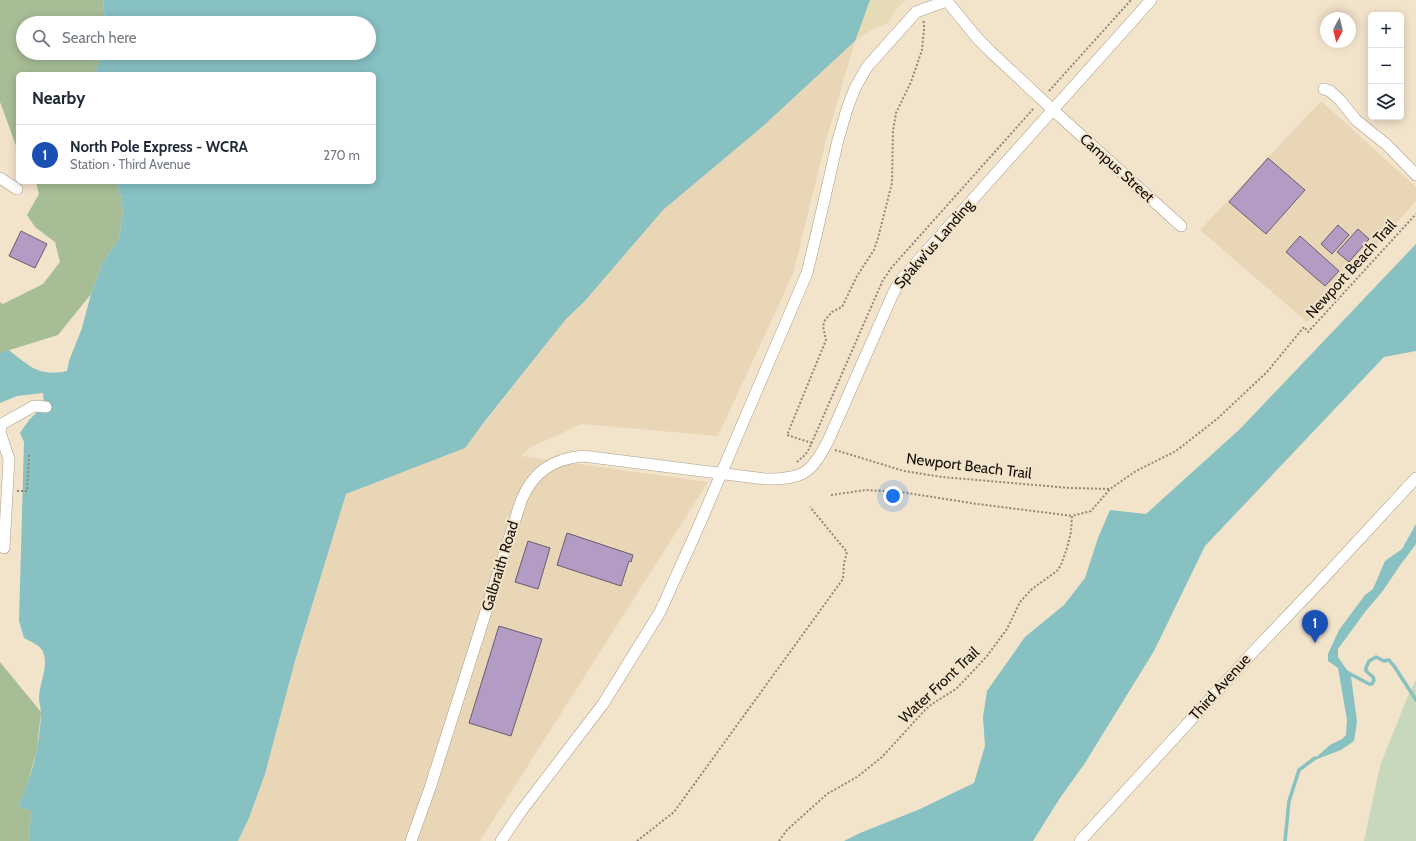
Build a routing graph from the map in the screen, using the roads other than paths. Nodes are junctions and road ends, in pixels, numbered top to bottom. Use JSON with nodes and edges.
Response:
{"nodes":[{"id":1,"x":946,"y":0,"type":"edge"},
{"id":2,"x":1151,"y":0,"type":"edge"},
{"id":3,"x":1324,"y":89,"type":"dead end"},
{"id":4,"x":1053,"y":110,"type":"junction"},
{"id":5,"x":1416,"y":175,"type":"edge"},
{"id":6,"x":0,"y":178,"type":"edge"},
{"id":7,"x":18,"y":188,"type":"dead end"},
{"id":8,"x":1181,"y":226,"type":"dead end"},
{"id":9,"x":46,"y":407,"type":"dead end"},
{"id":10,"x":0,"y":431,"type":"edge"},
{"id":11,"x":721,"y":473,"type":"junction"},
{"id":12,"x":1416,"y":478,"type":"edge"},
{"id":13,"x":2,"y":547,"type":"edge"},
{"id":14,"x":411,"y":841,"type":"edge"},
{"id":15,"x":501,"y":841,"type":"edge"},
{"id":16,"x":1080,"y":841,"type":"edge"}],
"edges":[{"from":1,"to":4,"type":"street","name":"Campus Street"},
{"from":1,"to":11,"type":"street"},
{"from":2,"to":4,"type":"street","name":"Sp’akw’us Landing"},
{"from":3,"to":5,"type":"street"},
{"from":4,"to":8,"type":"street","name":"Campus Street"},
{"from":4,"to":11,"type":"street","name":"Sp’akw’us Landing"},
{"from":6,"to":7,"type":"street"},
{"from":9,"to":10,"type":"street"},
{"from":10,"to":13,"type":"street"},
{"from":11,"to":14,"type":"street","name":"Galbraith Road"},
{"from":11,"to":15,"type":"street"},
{"from":12,"to":16,"type":"street","name":"Third Avenue"}]}
